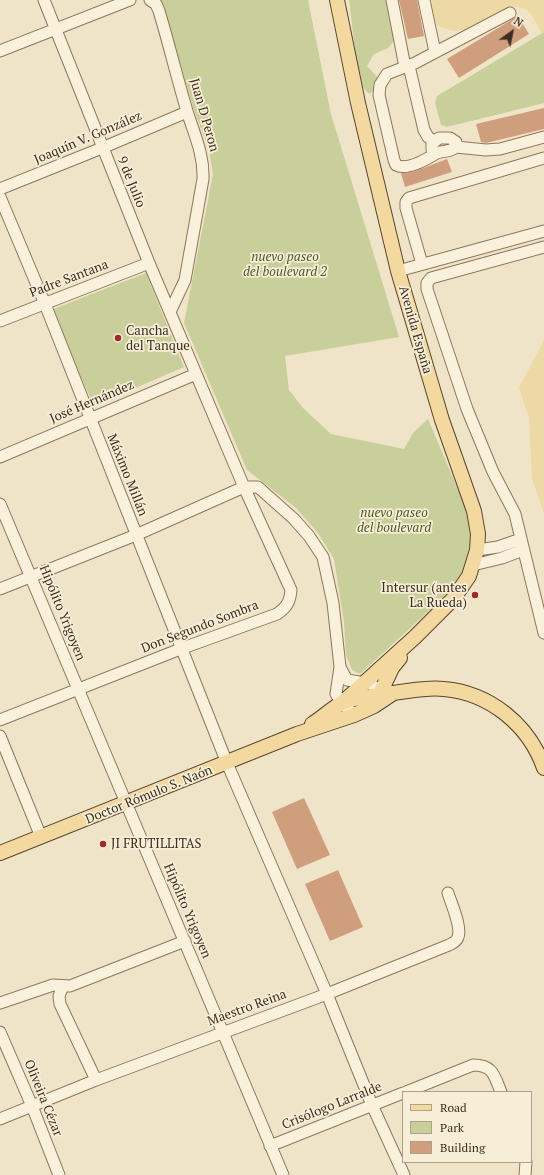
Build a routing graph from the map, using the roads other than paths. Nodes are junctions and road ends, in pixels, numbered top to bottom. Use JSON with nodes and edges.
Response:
{"nodes":[{"id":1,"x":44,"y":0,"type":"edge"},
{"id":2,"x":130,"y":0,"type":"edge"},
{"id":3,"x":150,"y":0,"type":"edge"},
{"id":4,"x":337,"y":0,"type":"edge"},
{"id":5,"x":392,"y":0,"type":"edge"},
{"id":6,"x":424,"y":0,"type":"edge"},
{"id":7,"x":510,"y":13,"type":"dead end"},
{"id":8,"x":55,"y":29,"type":"junction"},
{"id":9,"x":0,"y":51,"type":"edge"},
{"id":10,"x":436,"y":52,"type":"junction"},
{"id":11,"x":407,"y":66,"type":"junction"},
{"id":12,"x":187,"y":112,"type":"junction"},
{"id":13,"x":544,"y":137,"type":"edge"},
{"id":14,"x":434,"y":141,"type":"junction"},
{"id":15,"x":102,"y":148,"type":"junction"},
{"id":16,"x":456,"y":148,"type":"junction"},
{"id":17,"x":436,"y":153,"type":"junction"},
{"id":18,"x":544,"y":158,"type":"edge"},
{"id":19,"x":0,"y":189,"type":"edge"},
{"id":20,"x":0,"y":197,"type":"edge"},
{"id":21,"x":544,"y":231,"type":"edge"},
{"id":22,"x":544,"y":247,"type":"edge"},
{"id":23,"x":149,"y":263,"type":"junction"},
{"id":24,"x":422,"y":264,"type":"junction"},
{"id":25,"x":398,"y":271,"type":"junction"},
{"id":26,"x":45,"y":304,"type":"junction"},
{"id":27,"x":170,"y":312,"type":"junction"},
{"id":28,"x":0,"y":321,"type":"edge"},
{"id":29,"x":196,"y":374,"type":"junction"},
{"id":30,"x":90,"y":418,"type":"junction"},
{"id":31,"x":0,"y":456,"type":"edge"},
{"id":32,"x":244,"y":487,"type":"junction"},
{"id":33,"x":0,"y":504,"type":"edge"},
{"id":34,"x":136,"y":535,"type":"junction"},
{"id":35,"x":522,"y":545,"type":"junction"},
{"id":36,"x":477,"y":550,"type":"junction"},
{"id":37,"x":473,"y":565,"type":"junction"},
{"id":38,"x":32,"y":577,"type":"junction"},
{"id":39,"x":0,"y":589,"type":"edge"},
{"id":40,"x":544,"y":633,"type":"edge"},
{"id":41,"x":415,"y":637,"type":"junction"},
{"id":42,"x":183,"y":648,"type":"junction"},
{"id":43,"x":340,"y":667,"type":"junction"},
{"id":44,"x":366,"y":682,"type":"junction"},
{"id":45,"x":78,"y":689,"type":"junction"},
{"id":46,"x":385,"y":693,"type":"junction"},
{"id":47,"x":342,"y":703,"type":"junction"},
{"id":48,"x":354,"y":715,"type":"junction"},
{"id":49,"x":0,"y":720,"type":"edge"},
{"id":50,"x":297,"y":734,"type":"junction"},
{"id":51,"x":0,"y":736,"type":"edge"},
{"id":52,"x":227,"y":763,"type":"junction"},
{"id":53,"x":544,"y":768,"type":"edge"},
{"id":54,"x":126,"y":804,"type":"junction"},
{"id":55,"x":41,"y":837,"type":"junction"},
{"id":56,"x":0,"y":854,"type":"edge"},
{"id":57,"x":448,"y":893,"type":"dead end"},
{"id":58,"x":184,"y":941,"type":"junction"},
{"id":59,"x":63,"y":986,"type":"junction"},
{"id":60,"x":327,"y":994,"type":"junction"},
{"id":61,"x":0,"y":1003,"type":"edge"},
{"id":62,"x":0,"y":1032,"type":"edge"},
{"id":63,"x":224,"y":1032,"type":"junction"},
{"id":64,"x":96,"y":1080,"type":"junction"},
{"id":65,"x":409,"y":1091,"type":"edge"},
{"id":66,"x":500,"y":1091,"type":"edge"},
{"id":67,"x":402,"y":1094,"type":"edge"},
{"id":68,"x":372,"y":1105,"type":"junction"},
{"id":69,"x":32,"y":1106,"type":"junction"},
{"id":70,"x":0,"y":1119,"type":"edge"},
{"id":71,"x":270,"y":1146,"type":"junction"},
{"id":72,"x":59,"y":1175,"type":"edge"},
{"id":73,"x":283,"y":1175,"type":"edge"},
{"id":74,"x":404,"y":1175,"type":"edge"}],
"edges":[{"from":1,"to":8,"type":"street","name":"9 de Julio"},
{"from":2,"to":8,"type":"street"},
{"from":3,"to":12,"type":"street","name":"Juan D Peron"},
{"from":4,"to":25,"type":"main road","name":"Avenida España"},
{"from":5,"to":11,"type":"street"},
{"from":6,"to":10,"type":"street"},
{"from":7,"to":10,"type":"street"},
{"from":8,"to":9,"type":"street"},
{"from":8,"to":15,"type":"street","name":"9 de Julio"},
{"from":10,"to":11,"type":"street"},
{"from":11,"to":14,"type":"street"},
{"from":11,"to":17,"type":"street"},
{"from":12,"to":15,"type":"street","name":"Joaquín V. González"},
{"from":12,"to":27,"type":"street","name":"Juan D Peron"},
{"from":13,"to":16,"type":"street"},
{"from":14,"to":16,"type":"street"},
{"from":14,"to":17,"type":"street"},
{"from":15,"to":19,"type":"street","name":"Joaquín V. González"},
{"from":15,"to":23,"type":"street","name":"9 de Julio"},
{"from":16,"to":17,"type":"street"},
{"from":18,"to":24,"type":"street"},
{"from":20,"to":26,"type":"street","name":"Máximo Millán"},
{"from":21,"to":24,"type":"street"},
{"from":22,"to":35,"type":"street"},
{"from":23,"to":26,"type":"street","name":"Padre Santana"},
{"from":23,"to":27,"type":"street","name":"9 de Julio"},
{"from":24,"to":25,"type":"street"},
{"from":25,"to":36,"type":"main road","name":"Avenida España"},
{"from":26,"to":28,"type":"street","name":"Padre Santana"},
{"from":26,"to":30,"type":"street","name":"Máximo Millán"},
{"from":27,"to":29,"type":"street","name":"9 de Julio"},
{"from":29,"to":30,"type":"street","name":"José Hernández"},
{"from":29,"to":32,"type":"street","name":"Don Segundo Sombra"},
{"from":30,"to":31,"type":"street","name":"José Hernández"},
{"from":30,"to":34,"type":"street","name":"Máximo Millán"},
{"from":32,"to":34,"type":"street"},
{"from":32,"to":42,"type":"street","name":"Don Segundo Sombra"},
{"from":32,"to":43,"type":"street"},
{"from":33,"to":38,"type":"street","name":"Hipólito Yrigoyen"},
{"from":34,"to":38,"type":"street"},
{"from":34,"to":42,"type":"street","name":"Máximo Millán"},
{"from":35,"to":36,"type":"street"},
{"from":35,"to":37,"type":"street"},
{"from":35,"to":40,"type":"street"},
{"from":36,"to":37,"type":"main road","name":"Avenida España"},
{"from":37,"to":41,"type":"main road","name":"Avenida España"},
{"from":38,"to":39,"type":"street"},
{"from":38,"to":45,"type":"street","name":"Hipólito Yrigoyen"},
{"from":41,"to":44,"type":"main road","name":"Avenida España"},
{"from":41,"to":46,"type":"main road","name":"Avenida España"},
{"from":42,"to":45,"type":"street","name":"Don Segundo Sombra"},
{"from":42,"to":52,"type":"street","name":"Máximo Millán"},
{"from":43,"to":44,"type":"street"},
{"from":43,"to":47,"type":"street"},
{"from":44,"to":46,"type":"street"},
{"from":44,"to":47,"type":"main road","name":"Avenida España"},
{"from":45,"to":49,"type":"street","name":"Don Segundo Sombra"},
{"from":45,"to":54,"type":"street","name":"Hipólito Yrigoyen"},
{"from":46,"to":47,"type":"main road","name":"Doctor Rómulo S. Naón"},
{"from":46,"to":48,"type":"main road","name":"Doctor Rómulo S. Naón"},
{"from":46,"to":53,"type":"main road"},
{"from":47,"to":48,"type":"street"},
{"from":47,"to":50,"type":"main road","name":"Doctor Rómulo S. Naón"},
{"from":48,"to":50,"type":"main road","name":"Doctor Rómulo S. Naón"},
{"from":50,"to":52,"type":"main road","name":"Doctor Rómulo S. Naón"},
{"from":51,"to":55,"type":"street"},
{"from":52,"to":54,"type":"main road","name":"Doctor Rómulo S. Naón"},
{"from":52,"to":60,"type":"street","name":"Máximo Millán"},
{"from":54,"to":55,"type":"main road","name":"Doctor Rómulo S. Naón"},
{"from":54,"to":58,"type":"street","name":"Hipólito Yrigoyen"},
{"from":55,"to":56,"type":"main road","name":"Doctor Rómulo S. Naón"},
{"from":57,"to":60,"type":"street","name":"Maestro Reina"},
{"from":58,"to":59,"type":"street"},
{"from":58,"to":63,"type":"street","name":"Hipólito Yrigoyen"},
{"from":59,"to":61,"type":"street"},
{"from":59,"to":64,"type":"street"},
{"from":60,"to":63,"type":"street","name":"Maestro Reina"},
{"from":60,"to":68,"type":"street","name":"Máximo Millán"},
{"from":62,"to":69,"type":"street","name":"Oliveira Cézar"},
{"from":63,"to":64,"type":"street","name":"Maestro Reina"},
{"from":63,"to":71,"type":"street","name":"Hipólito Yrigoyen"},
{"from":64,"to":69,"type":"street","name":"Maestro Reina"},
{"from":65,"to":66,"type":"street","name":"Crisólogo Larralde"},
{"from":67,"to":68,"type":"street","name":"Crisólogo Larralde"},
{"from":68,"to":71,"type":"street","name":"Crisólogo Larralde"},
{"from":68,"to":74,"type":"street","name":"Máximo Millán"},
{"from":69,"to":70,"type":"street","name":"Maestro Reina"},
{"from":69,"to":72,"type":"street","name":"Oliveira Cézar"},
{"from":71,"to":73,"type":"street","name":"Hipólito Yrigoyen"}]}
